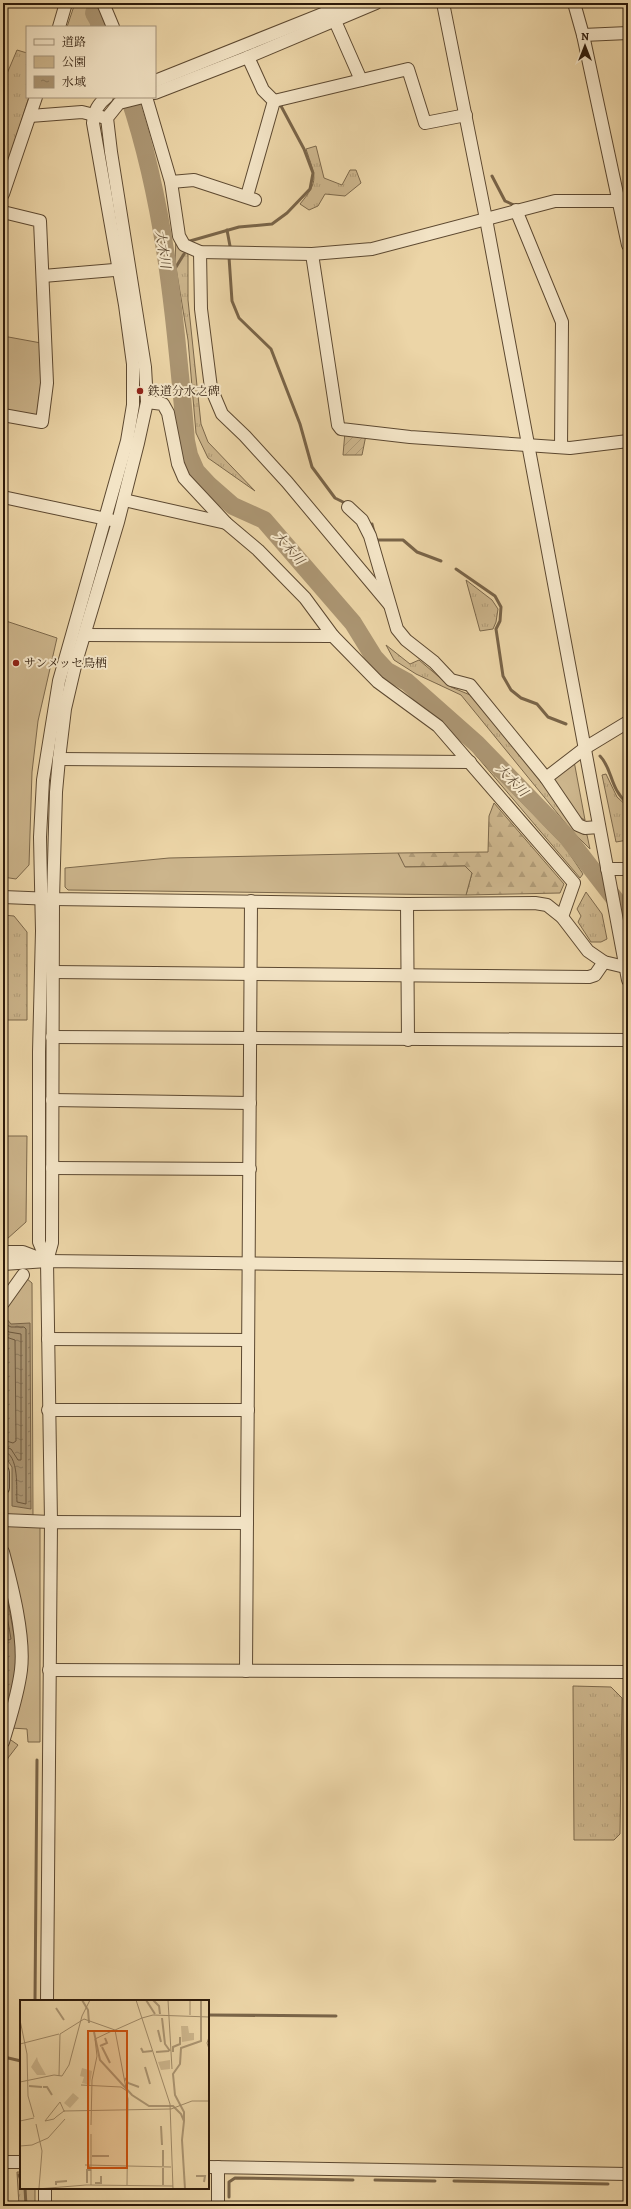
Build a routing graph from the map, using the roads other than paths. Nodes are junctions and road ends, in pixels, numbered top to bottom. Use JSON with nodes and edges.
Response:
{"nodes":[{"id":1,"x":66,"y":3,"type":"edge"},
{"id":2,"x":103,"y":3,"type":"edge"},
{"id":3,"x":350,"y":3,"type":"edge"},
{"id":4,"x":376,"y":3,"type":"edge"},
{"id":5,"x":443,"y":3,"type":"edge"},
{"id":6,"x":574,"y":3,"type":"edge"},
{"id":7,"x":335,"y":21,"type":"junction"},
{"id":8,"x":58,"y":26,"type":"edge"},
{"id":9,"x":113,"y":26,"type":"edge"},
{"id":10,"x":628,"y":33,"type":"edge"},
{"id":11,"x":582,"y":35,"type":"junction"},
{"id":12,"x":248,"y":57,"type":"junction"},
{"id":13,"x":361,"y":80,"type":"junction"},
{"id":14,"x":156,"y":81,"type":"edge"},
{"id":15,"x":156,"y":93,"type":"edge"},
{"id":16,"x":36,"y":98,"type":"edge"},
{"id":17,"x":107,"y":98,"type":"edge"},
{"id":18,"x":139,"y":98,"type":"edge"},
{"id":19,"x":146,"y":98,"type":"edge"},
{"id":20,"x":274,"y":101,"type":"junction"},
{"id":21,"x":94,"y":115,"type":"junction"},
{"id":22,"x":466,"y":115,"type":"junction"},
{"id":23,"x":30,"y":116,"type":"junction"},
{"id":24,"x":108,"y":118,"type":"junction"},
{"id":25,"x":171,"y":182,"type":"junction"},
{"id":26,"x":3,"y":194,"type":"edge"},
{"id":27,"x":619,"y":201,"type":"junction"},
{"id":28,"x":516,"y":210,"type":"junction"},
{"id":29,"x":3,"y":212,"type":"edge"},
{"id":30,"x":486,"y":219,"type":"junction"},
{"id":31,"x":628,"y":244,"type":"edge"},
{"id":32,"x":200,"y":252,"type":"junction"},
{"id":33,"x":312,"y":254,"type":"junction"},
{"id":34,"x":124,"y":269,"type":"junction"},
{"id":35,"x":43,"y":276,"type":"junction"},
{"id":36,"x":147,"y":402,"type":"junction"},
{"id":37,"x":3,"y":415,"type":"edge"},
{"id":38,"x":628,"y":441,"type":"edge"},
{"id":39,"x":528,"y":445,"type":"junction"},
{"id":40,"x":561,"y":447,"type":"junction"},
{"id":41,"x":3,"y":497,"type":"edge"},
{"id":42,"x":124,"y":500,"type":"junction"},
{"id":43,"x":348,"y":508,"type":"dead end"},
{"id":44,"x":104,"y":519,"type":"junction"},
{"id":45,"x":118,"y":522,"type":"junction"},
{"id":46,"x":226,"y":523,"type":"junction"},
{"id":47,"x":389,"y":604,"type":"junction"},
{"id":48,"x":85,"y":634,"type":"junction"},
{"id":49,"x":333,"y":636,"type":"junction"},
{"id":50,"x":628,"y":722,"type":"edge"},
{"id":51,"x":585,"y":748,"type":"junction"},
{"id":52,"x":59,"y":759,"type":"junction"},
{"id":53,"x":470,"y":762,"type":"junction"},
{"id":54,"x":546,"y":778,"type":"junction"},
{"id":55,"x":599,"y":827,"type":"junction"},
{"id":56,"x":607,"y":869,"type":"junction"},
{"id":57,"x":628,"y":869,"type":"edge"},
{"id":58,"x":3,"y":897,"type":"edge"},
{"id":59,"x":47,"y":899,"type":"junction"},
{"id":60,"x":251,"y":901,"type":"junction"},
{"id":61,"x":407,"y":904,"type":"junction"},
{"id":62,"x":562,"y":917,"type":"junction"},
{"id":63,"x":604,"y":962,"type":"junction"},
{"id":64,"x":625,"y":967,"type":"junction"},
{"id":65,"x":53,"y":972,"type":"junction"},
{"id":66,"x":251,"y":973,"type":"junction"},
{"id":67,"x":408,"y":975,"type":"junction"},
{"id":68,"x":628,"y":980,"type":"edge"},
{"id":69,"x":52,"y":1037,"type":"junction"},
{"id":70,"x":251,"y":1039,"type":"junction"},
{"id":71,"x":408,"y":1040,"type":"junction"},
{"id":72,"x":628,"y":1040,"type":"edge"},
{"id":73,"x":52,"y":1100,"type":"junction"},
{"id":74,"x":250,"y":1103,"type":"junction"},
{"id":75,"x":52,"y":1168,"type":"junction"},
{"id":76,"x":250,"y":1169,"type":"junction"},
{"id":77,"x":3,"y":1252,"type":"edge"},
{"id":78,"x":47,"y":1261,"type":"junction"},
{"id":79,"x":3,"y":1264,"type":"edge"},
{"id":80,"x":249,"y":1264,"type":"junction"},
{"id":81,"x":628,"y":1268,"type":"edge"},
{"id":82,"x":23,"y":1275,"type":"dead end"},
{"id":83,"x":3,"y":1303,"type":"edge"},
{"id":84,"x":48,"y":1339,"type":"junction"},
{"id":85,"x":248,"y":1340,"type":"junction"},
{"id":86,"x":48,"y":1410,"type":"junction"},
{"id":87,"x":248,"y":1410,"type":"junction"},
{"id":88,"x":3,"y":1472,"type":"edge"},
{"id":89,"x":3,"y":1488,"type":"edge"},
{"id":90,"x":3,"y":1520,"type":"edge"},
{"id":91,"x":51,"y":1522,"type":"junction"},
{"id":92,"x":247,"y":1523,"type":"junction"},
{"id":93,"x":3,"y":1552,"type":"edge"},
{"id":94,"x":50,"y":1670,"type":"junction"},
{"id":95,"x":246,"y":1671,"type":"junction"},
{"id":96,"x":628,"y":1672,"type":"edge"},
{"id":97,"x":3,"y":1742,"type":"edge"},
{"id":98,"x":47,"y":2000,"type":"edge"},
{"id":99,"x":3,"y":2162,"type":"edge"},
{"id":100,"x":20,"y":2162,"type":"edge"},
{"id":101,"x":213,"y":2167,"type":"edge"},
{"id":102,"x":628,"y":2174,"type":"edge"},
{"id":103,"x":45,"y":2189,"type":"edge"},
{"id":104,"x":45,"y":2206,"type":"edge"},
{"id":105,"x":218,"y":2206,"type":"edge"}],
"edges":[{"from":1,"to":8,"type":"street"},
{"from":2,"to":9,"type":"street"},
{"from":3,"to":14,"type":"street"},
{"from":4,"to":7,"type":"street"},
{"from":5,"to":22,"type":"street"},
{"from":6,"to":11,"type":"street"},
{"from":7,"to":12,"type":"street"},
{"from":7,"to":13,"type":"street"},
{"from":10,"to":11,"type":"street"},
{"from":11,"to":27,"type":"street"},
{"from":12,"to":15,"type":"street"},
{"from":12,"to":20,"type":"street"},
{"from":13,"to":20,"type":"street"},
{"from":13,"to":22,"type":"street"},
{"from":16,"to":23,"type":"street"},
{"from":17,"to":21,"type":"street"},
{"from":18,"to":24,"type":"street"},
{"from":19,"to":25,"type":"street"},
{"from":20,"to":25,"type":"street"},
{"from":21,"to":23,"type":"street"},
{"from":21,"to":24,"type":"street"},
{"from":21,"to":34,"type":"street"},
{"from":22,"to":30,"type":"street"},
{"from":23,"to":26,"type":"street"},
{"from":24,"to":34,"type":"street"},
{"from":25,"to":32,"type":"street"},
{"from":27,"to":28,"type":"street"},
{"from":27,"to":31,"type":"street"},
{"from":28,"to":30,"type":"street"},
{"from":28,"to":40,"type":"street"},
{"from":29,"to":35,"type":"street"},
{"from":30,"to":33,"type":"street"},
{"from":30,"to":39,"type":"street"},
{"from":32,"to":33,"type":"street"},
{"from":32,"to":47,"type":"street"},
{"from":33,"to":39,"type":"street"},
{"from":34,"to":35,"type":"street"},
{"from":34,"to":36,"type":"street"},
{"from":34,"to":44,"type":"street"},
{"from":35,"to":37,"type":"street"},
{"from":36,"to":42,"type":"street"},
{"from":36,"to":46,"type":"street"},
{"from":38,"to":40,"type":"street"},
{"from":39,"to":40,"type":"street"},
{"from":39,"to":51,"type":"street"},
{"from":41,"to":44,"type":"street"},
{"from":42,"to":45,"type":"street"},
{"from":42,"to":46,"type":"street"},
{"from":43,"to":47,"type":"street"},
{"from":44,"to":45,"type":"street"},
{"from":44,"to":59,"type":"street"},
{"from":45,"to":48,"type":"street"},
{"from":46,"to":49,"type":"street"},
{"from":47,"to":54,"type":"street"},
{"from":48,"to":49,"type":"street"},
{"from":48,"to":52,"type":"street"},
{"from":49,"to":53,"type":"street"},
{"from":50,"to":51,"type":"street"},
{"from":51,"to":54,"type":"street"},
{"from":51,"to":55,"type":"street"},
{"from":52,"to":53,"type":"street"},
{"from":52,"to":59,"type":"street"},
{"from":53,"to":62,"type":"street"},
{"from":54,"to":55,"type":"street"},
{"from":55,"to":56,"type":"street"},
{"from":56,"to":57,"type":"street"},
{"from":56,"to":64,"type":"street"},
{"from":58,"to":59,"type":"street"},
{"from":59,"to":60,"type":"street"},
{"from":59,"to":65,"type":"street"},
{"from":59,"to":78,"type":"street"},
{"from":60,"to":61,"type":"street"},
{"from":60,"to":66,"type":"street"},
{"from":61,"to":62,"type":"street"},
{"from":61,"to":67,"type":"street"},
{"from":62,"to":63,"type":"street"},
{"from":63,"to":64,"type":"street"},
{"from":63,"to":67,"type":"street"},
{"from":64,"to":68,"type":"street"},
{"from":65,"to":66,"type":"street"},
{"from":65,"to":69,"type":"street"},
{"from":66,"to":67,"type":"street"},
{"from":66,"to":70,"type":"street"},
{"from":67,"to":71,"type":"street"},
{"from":69,"to":70,"type":"street"},
{"from":69,"to":73,"type":"street"},
{"from":70,"to":71,"type":"street"},
{"from":70,"to":74,"type":"street"},
{"from":71,"to":72,"type":"street"},
{"from":73,"to":74,"type":"street"},
{"from":73,"to":75,"type":"street"},
{"from":74,"to":76,"type":"street"},
{"from":75,"to":76,"type":"street"},
{"from":75,"to":78,"type":"street"},
{"from":76,"to":80,"type":"street"},
{"from":77,"to":78,"type":"street"},
{"from":78,"to":79,"type":"street"},
{"from":78,"to":80,"type":"street"},
{"from":78,"to":84,"type":"street"},
{"from":80,"to":81,"type":"street"},
{"from":80,"to":85,"type":"street"},
{"from":82,"to":83,"type":"street"},
{"from":84,"to":85,"type":"street"},
{"from":84,"to":86,"type":"street"},
{"from":85,"to":87,"type":"street"},
{"from":86,"to":87,"type":"street"},
{"from":86,"to":91,"type":"street"},
{"from":87,"to":92,"type":"street"},
{"from":88,"to":89,"type":"street"},
{"from":90,"to":91,"type":"street"},
{"from":91,"to":92,"type":"street"},
{"from":91,"to":94,"type":"street"},
{"from":92,"to":95,"type":"street"},
{"from":93,"to":97,"type":"street"},
{"from":94,"to":95,"type":"street"},
{"from":94,"to":98,"type":"street"},
{"from":95,"to":96,"type":"street"},
{"from":99,"to":100,"type":"street"},
{"from":101,"to":102,"type":"street"},
{"from":101,"to":105,"type":"street"},
{"from":103,"to":104,"type":"street"}]}
